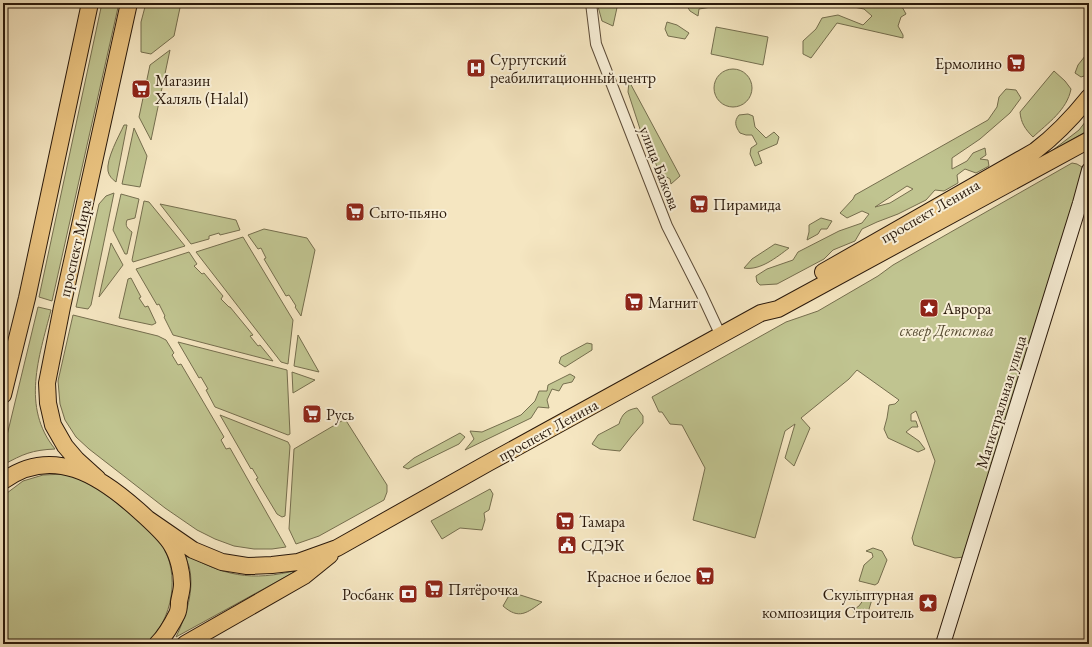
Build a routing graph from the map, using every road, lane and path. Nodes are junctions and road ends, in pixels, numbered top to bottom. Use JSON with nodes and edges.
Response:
{"nodes":[{"id":1,"x":90,"y":3,"type":"edge"},
{"id":2,"x":130,"y":3,"type":"edge"},
{"id":3,"x":591,"y":3,"type":"edge"},
{"id":4,"x":1089,"y":97,"type":"edge"},
{"id":5,"x":1089,"y":140,"type":"edge"},
{"id":6,"x":1089,"y":170,"type":"edge"},
{"id":7,"x":761,"y":314,"type":"junction"},
{"id":8,"x":721,"y":336,"type":"junction"},
{"id":9,"x":3,"y":395,"type":"edge"},
{"id":10,"x":98,"y":479,"type":"junction"},
{"id":11,"x":3,"y":481,"type":"edge"},
{"id":12,"x":148,"y":519,"type":"junction"},
{"id":13,"x":337,"y":548,"type":"junction"},
{"id":14,"x":157,"y":644,"type":"edge"},
{"id":15,"x":185,"y":644,"type":"edge"},
{"id":16,"x":944,"y":644,"type":"edge"}],
"edges":[{"from":1,"to":9,"type":"main road"},
{"from":2,"to":10,"type":"main road","name":"проспект Мира"},
{"from":3,"to":8,"type":"street","name":"улица Бажова"},
{"from":4,"to":7,"type":"main road","name":"проспект Ленина"},
{"from":5,"to":7,"type":"main road","name":"проспект Ленина"},
{"from":6,"to":16,"type":"main road","name":"Магистральная улица"},
{"from":7,"to":8,"type":"main road","name":"проспект Ленина"},
{"from":8,"to":13,"type":"main road","name":"проспект Ленина"},
{"from":10,"to":11,"type":"main road"},
{"from":10,"to":12,"type":"main road"},
{"from":12,"to":13,"type":"main road","name":"проспект Ленина"},
{"from":12,"to":14,"type":"main road"},
{"from":13,"to":15,"type":"main road","name":"проспект Ленина"}]}
